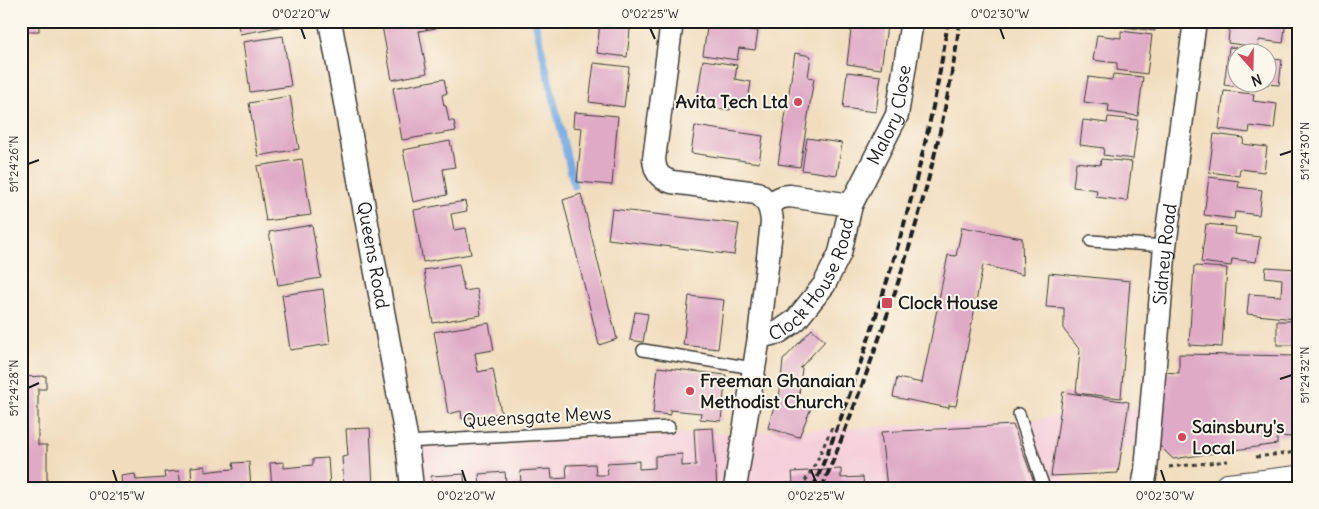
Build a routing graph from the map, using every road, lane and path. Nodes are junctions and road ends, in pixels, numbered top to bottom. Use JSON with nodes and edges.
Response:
{"nodes":[{"id":1,"x":330,"y":21,"type":"edge"},
{"id":2,"x":672,"y":21,"type":"edge"},
{"id":3,"x":912,"y":21,"type":"edge"},
{"id":4,"x":1195,"y":21,"type":"edge"},
{"id":5,"x":768,"y":204,"type":"junction"},
{"id":6,"x":851,"y":205,"type":"junction"},
{"id":7,"x":1091,"y":241,"type":"dead end"},
{"id":8,"x":1164,"y":246,"type":"junction"},
{"id":9,"x":759,"y":337,"type":"junction"},
{"id":10,"x":643,"y":350,"type":"dead end"},
{"id":11,"x":753,"y":368,"type":"junction"},
{"id":12,"x":1020,"y":414,"type":"dead end"},
{"id":13,"x":833,"y":425,"type":"dead end"},
{"id":14,"x":668,"y":427,"type":"dead end"},
{"id":15,"x":407,"y":442,"type":"junction"},
{"id":16,"x":1298,"y":480,"type":"edge"},
{"id":17,"x":735,"y":487,"type":"edge"},
{"id":18,"x":412,"y":488,"type":"edge"},
{"id":19,"x":801,"y":488,"type":"edge"},
{"id":20,"x":1044,"y":488,"type":"edge"},
{"id":21,"x":1143,"y":488,"type":"edge"},
{"id":22,"x":1228,"y":488,"type":"edge"}],
"edges":[{"from":1,"to":15,"type":"street","name":"Queens Road"},
{"from":2,"to":5,"type":"street"},
{"from":3,"to":6,"type":"street","name":"Malory Close"},
{"from":4,"to":8,"type":"street","name":"Sidney Road"},
{"from":5,"to":6,"type":"street","name":"Clock House Road"},
{"from":5,"to":9,"type":"street","name":"Clock House Road"},
{"from":6,"to":9,"type":"street","name":"Clock House Road"},
{"from":7,"to":8,"type":"lane"},
{"from":8,"to":21,"type":"street","name":"Sidney Road"},
{"from":9,"to":11,"type":"street","name":"Clock House Road"},
{"from":10,"to":11,"type":"lane"},
{"from":11,"to":17,"type":"street","name":"Clock House Road"},
{"from":12,"to":20,"type":"lane"},
{"from":13,"to":19,"type":"path"},
{"from":14,"to":15,"type":"lane","name":"Queensgate Mews"},
{"from":15,"to":18,"type":"street","name":"Queens Road"},
{"from":16,"to":22,"type":"main road"}]}
